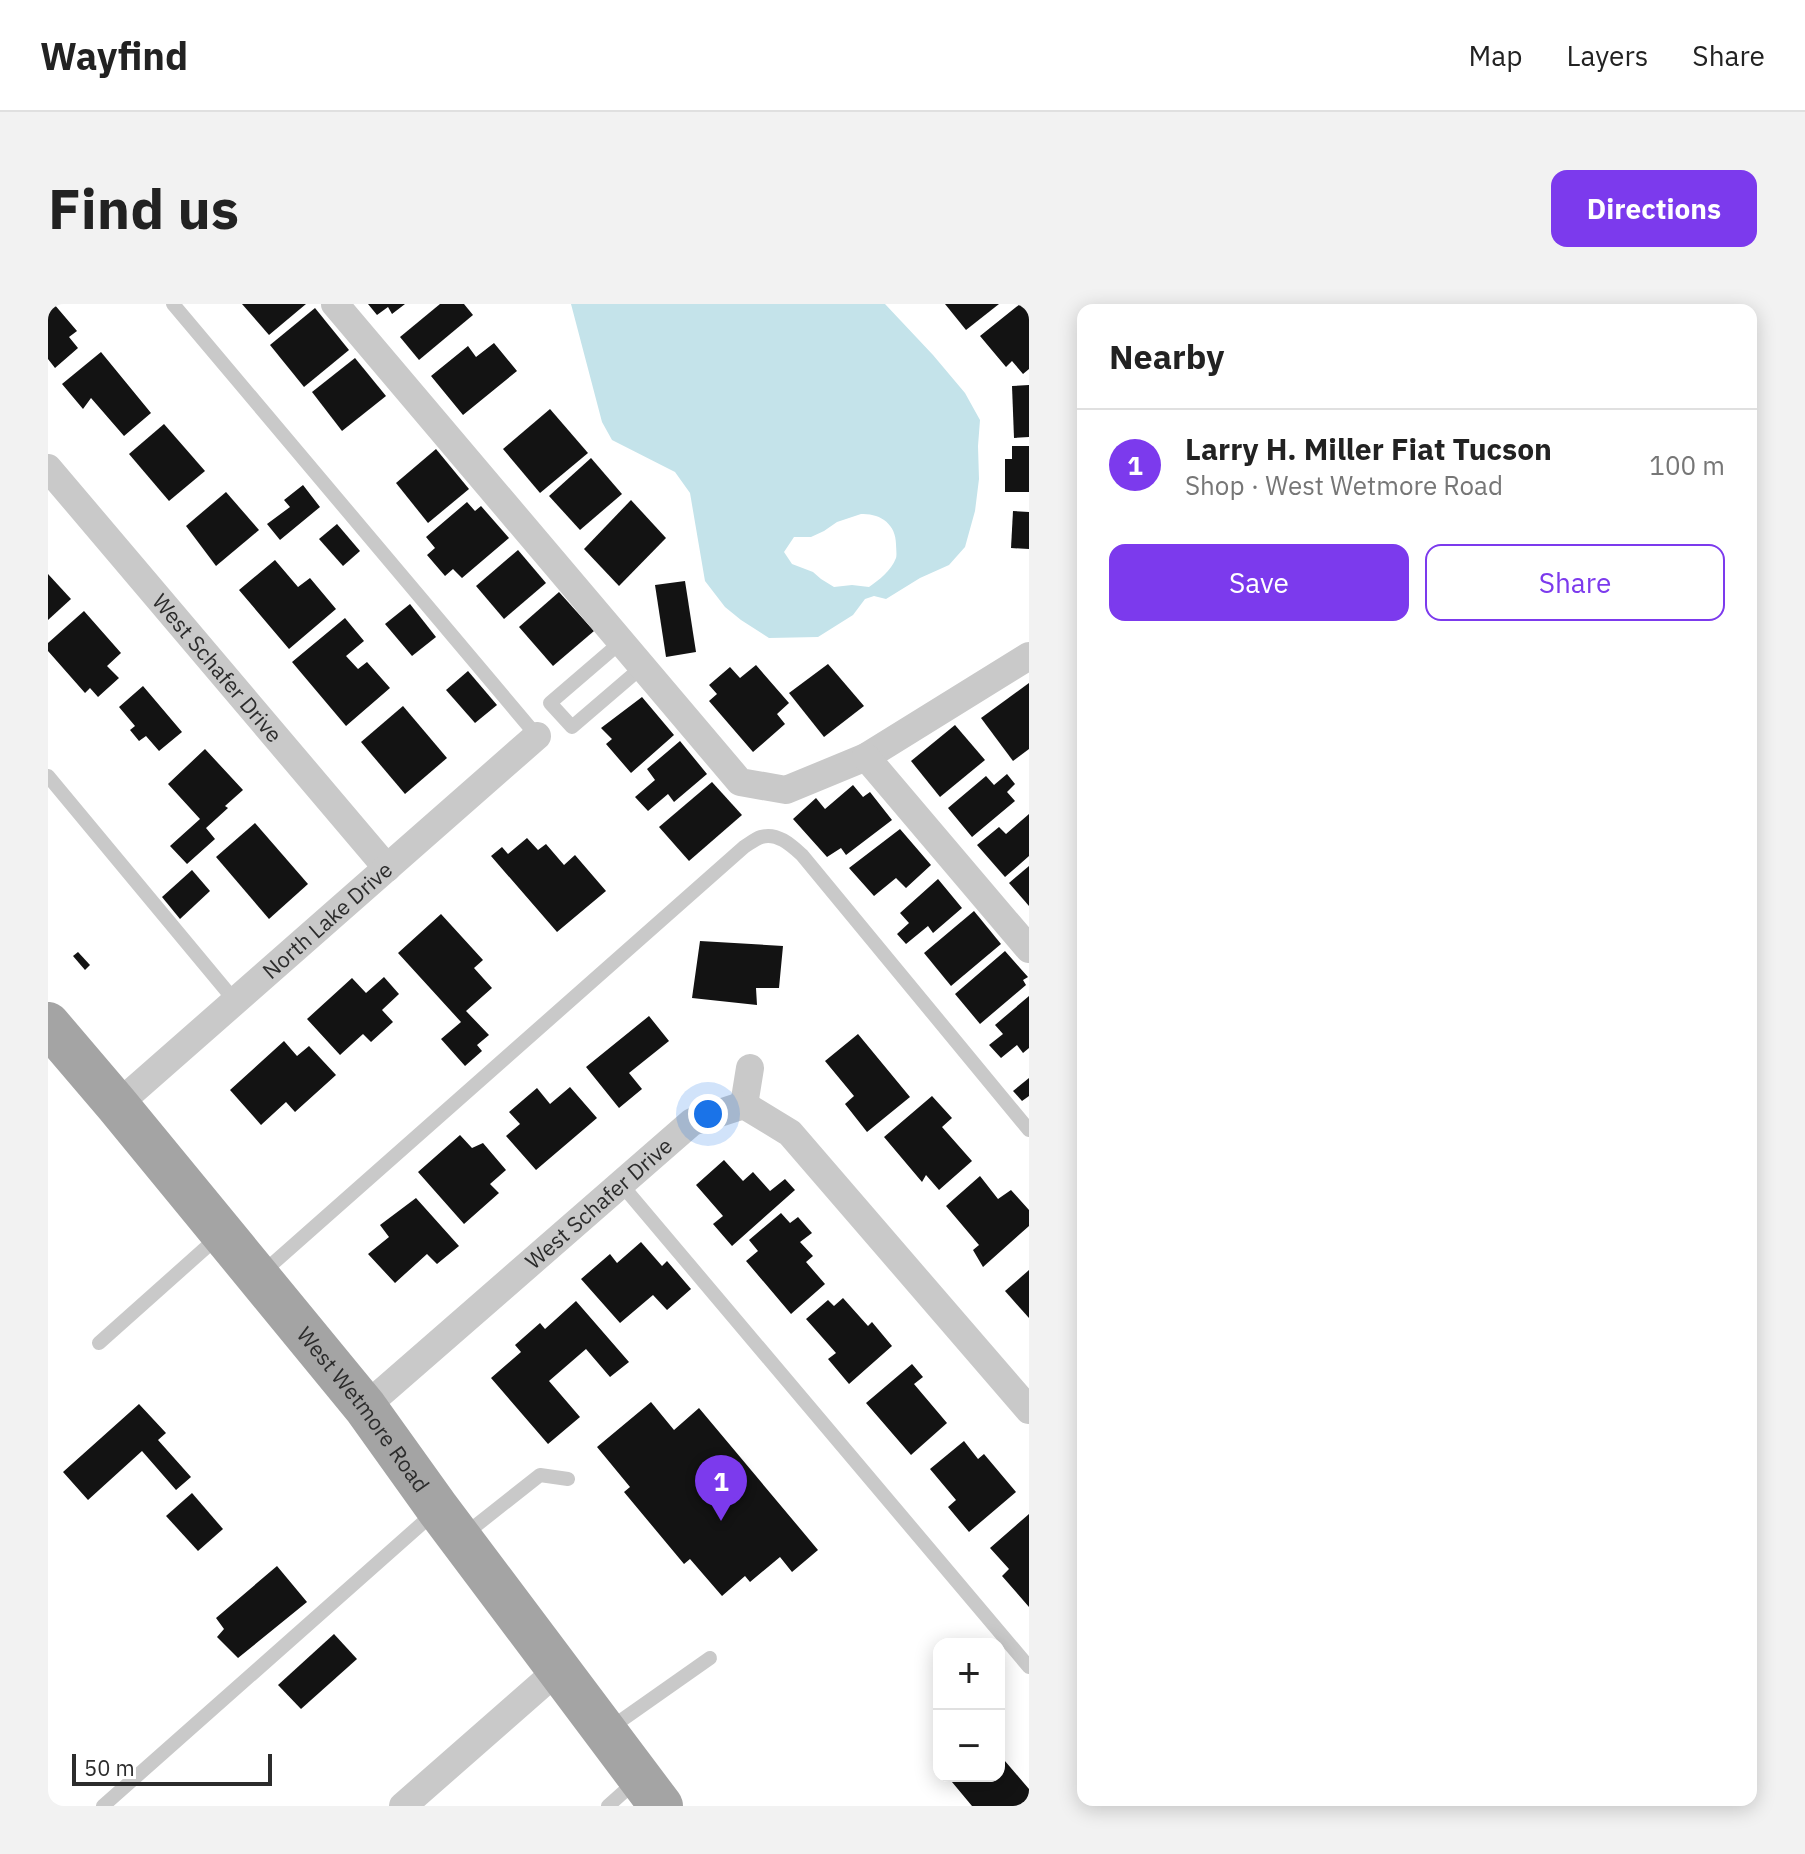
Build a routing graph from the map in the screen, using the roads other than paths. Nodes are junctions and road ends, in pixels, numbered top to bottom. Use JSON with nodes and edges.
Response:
{"nodes":[{"id":1,"x":173,"y":304,"type":"edge"},
{"id":2,"x":335,"y":304,"type":"edge"},
{"id":3,"x":48,"y":468,"type":"edge"},
{"id":4,"x":621,"y":642,"type":"junction"},
{"id":5,"x":1029,"y":656,"type":"edge"},
{"id":6,"x":642,"y":667,"type":"junction"},
{"id":7,"x":537,"y":736,"type":"joint"},
{"id":8,"x":866,"y":757,"type":"junction"},
{"id":9,"x":48,"y":776,"type":"edge"},
{"id":10,"x":387,"y":868,"type":"junction"},
{"id":11,"x":1029,"y":949,"type":"edge"},
{"id":12,"x":235,"y":1001,"type":"junction"},
{"id":13,"x":59,"y":1044,"type":"edge"},
{"id":14,"x":750,"y":1068,"type":"dead end"},
{"id":15,"x":117,"y":1105,"type":"junction"},
{"id":16,"x":744,"y":1105,"type":"junction"},
{"id":17,"x":1029,"y":1130,"type":"edge"},
{"id":18,"x":621,"y":1184,"type":"junction"},
{"id":19,"x":222,"y":1233,"type":"junction"},
{"id":20,"x":258,"y":1277,"type":"junction"},
{"id":21,"x":99,"y":1343,"type":"dead end"},
{"id":22,"x":365,"y":1407,"type":"junction"},
{"id":23,"x":1029,"y":1410,"type":"edge"},
{"id":24,"x":568,"y":1479,"type":"dead end"},
{"id":25,"x":450,"y":1523,"type":"junction"},
{"id":26,"x":710,"y":1658,"type":"dead end"},
{"id":27,"x":1029,"y":1667,"type":"edge"},
{"id":28,"x":558,"y":1670,"type":"junction"},
{"id":29,"x":605,"y":1732,"type":"junction"},
{"id":30,"x":636,"y":1797,"type":"edge"},
{"id":31,"x":103,"y":1806,"type":"edge"},
{"id":32,"x":403,"y":1806,"type":"edge"}],
"edges":[{"from":1,"to":7,"type":"lane"},
{"from":2,"to":4,"type":"street"},
{"from":3,"to":10,"type":"street","name":"West Schafer Drive"},
{"from":4,"to":6,"type":"street"},
{"from":4,"to":6,"type":"lane"},
{"from":5,"to":8,"type":"street"},
{"from":6,"to":8,"type":"street"},
{"from":7,"to":10,"type":"street","name":"North Lake Drive"},
{"from":8,"to":11,"type":"street"},
{"from":9,"to":12,"type":"lane"},
{"from":10,"to":12,"type":"street","name":"North Lake Drive"},
{"from":12,"to":15,"type":"street","name":"North Lake Drive"},
{"from":13,"to":15,"type":"main road","name":"West Wetmore Road"},
{"from":14,"to":16,"type":"street"},
{"from":15,"to":19,"type":"main road","name":"West Wetmore Road"},
{"from":16,"to":18,"type":"street","name":"West Schafer Drive"},
{"from":16,"to":23,"type":"street"},
{"from":17,"to":20,"type":"lane"},
{"from":18,"to":22,"type":"street","name":"West Schafer Drive"},
{"from":18,"to":27,"type":"lane"},
{"from":19,"to":20,"type":"main road","name":"West Wetmore Road"},
{"from":19,"to":21,"type":"lane"},
{"from":20,"to":22,"type":"main road","name":"West Wetmore Road"},
{"from":22,"to":25,"type":"main road","name":"West Wetmore Road"},
{"from":24,"to":25,"type":"lane"},
{"from":25,"to":28,"type":"main road","name":"West Wetmore Road"},
{"from":25,"to":31,"type":"lane"},
{"from":26,"to":29,"type":"lane"},
{"from":28,"to":29,"type":"main road","name":"West Wetmore Road"},
{"from":28,"to":32,"type":"street"},
{"from":29,"to":30,"type":"main road","name":"West Wetmore Road"}]}
